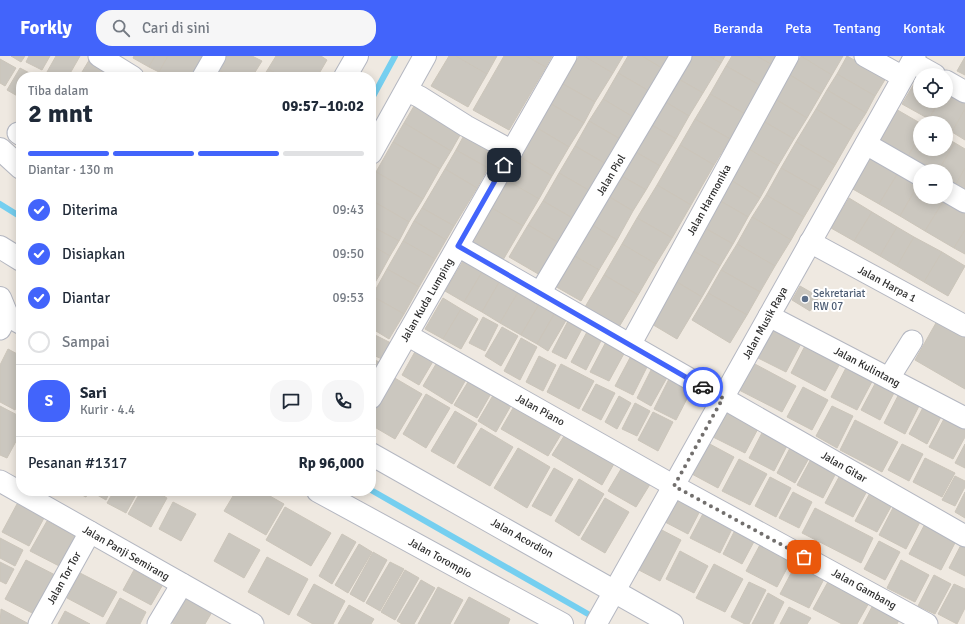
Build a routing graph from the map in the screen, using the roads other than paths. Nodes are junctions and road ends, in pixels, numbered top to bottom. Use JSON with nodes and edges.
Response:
{"nodes":[{"id":1,"x":99,"y":56,"type":"edge"},
{"id":2,"x":215,"y":56,"type":"edge"},
{"id":3,"x":357,"y":56,"type":"edge"},
{"id":4,"x":426,"y":56,"type":"edge"},
{"id":5,"x":566,"y":56,"type":"edge"},
{"id":6,"x":681,"y":56,"type":"edge"},
{"id":7,"x":788,"y":56,"type":"edge"},
{"id":8,"x":865,"y":56,"type":"edge"},
{"id":9,"x":910,"y":65,"type":"edge"},
{"id":10,"x":125,"y":72,"type":"edge"},
{"id":11,"x":206,"y":72,"type":"edge"},
{"id":12,"x":348,"y":72,"type":"edge"},
{"id":13,"x":953,"y":85,"type":"edge"},
{"id":14,"x":406,"y":90,"type":"junction"},
{"id":15,"x":965,"y":92,"type":"edge"},
{"id":16,"x":376,"y":144,"type":"edge"},
{"id":17,"x":866,"y":144,"type":"junction"},
{"id":18,"x":0,"y":149,"type":"edge"},
{"id":19,"x":512,"y":151,"type":"junction"},
{"id":20,"x":16,"y":163,"type":"edge"},
{"id":21,"x":913,"y":171,"type":"edge"},
{"id":22,"x":953,"y":195,"type":"edge"},
{"id":23,"x":965,"y":202,"type":"edge"},
{"id":24,"x":810,"y":242,"type":"junction"},
{"id":25,"x":458,"y":246,"type":"junction"},
{"id":26,"x":0,"y":247,"type":"edge"},
{"id":27,"x":16,"y":257,"type":"edge"},
{"id":28,"x":540,"y":293,"type":"junction"},
{"id":29,"x":769,"y":316,"type":"junction"},
{"id":30,"x":965,"y":326,"type":"edge"},
{"id":31,"x":407,"y":335,"type":"junction"},
{"id":32,"x":912,"y":341,"type":"dead end"},
{"id":33,"x":630,"y":345,"type":"junction"},
{"id":34,"x":889,"y":378,"type":"junction"},
{"id":35,"x":376,"y":389,"type":"edge"},
{"id":36,"x":723,"y":398,"type":"junction"},
{"id":37,"x":965,"y":418,"type":"edge"},
{"id":38,"x":376,"y":457,"type":"edge"},
{"id":39,"x":674,"y":486,"type":"junction"},
{"id":40,"x":2,"y":487,"type":"edge"},
{"id":41,"x":16,"y":494,"type":"edge"},
{"id":42,"x":20,"y":496,"type":"edge"},
{"id":43,"x":327,"y":496,"type":"edge"},
{"id":44,"x":90,"y":532,"type":"junction"},
{"id":45,"x":965,"y":536,"type":"edge"},
{"id":46,"x":182,"y":584,"type":"junction"},
{"id":47,"x":613,"y":594,"type":"junction"},
{"id":48,"x":39,"y":624,"type":"edge"},
{"id":49,"x":158,"y":624,"type":"edge"},
{"id":50,"x":253,"y":624,"type":"edge"},
{"id":51,"x":562,"y":624,"type":"edge"},
{"id":52,"x":596,"y":624,"type":"edge"},
{"id":53,"x":672,"y":624,"type":"edge"},
{"id":54,"x":927,"y":624,"type":"edge"}],
"edges":[{"from":1,"to":10,"type":"street"},
{"from":2,"to":11,"type":"street"},
{"from":3,"to":12,"type":"street"},
{"from":4,"to":14,"type":"street"},
{"from":5,"to":19,"type":"street","name":"Jalan Kuda Lumping"},
{"from":6,"to":28,"type":"street","name":"Jalan Piol"},
{"from":7,"to":33,"type":"street","name":"Jalan Harmonika"},
{"from":8,"to":9,"type":"street"},
{"from":9,"to":17,"type":"street","name":"Jalan Musik Raya"},
{"from":13,"to":15,"type":"street"},
{"from":14,"to":16,"type":"street"},
{"from":14,"to":19,"type":"street"},
{"from":17,"to":21,"type":"street"},
{"from":17,"to":24,"type":"street","name":"Jalan Musik Raya"},
{"from":18,"to":20,"type":"street"},
{"from":19,"to":25,"type":"street","name":"Jalan Kuda Lumping"},
{"from":22,"to":23,"type":"street"},
{"from":24,"to":29,"type":"street","name":"Jalan Musik Raya"},
{"from":24,"to":30,"type":"street","name":"Jalan Harpa 1"},
{"from":25,"to":28,"type":"street","name":"Jalan Gitar"},
{"from":25,"to":31,"type":"street","name":"Jalan Kuda Lumping"},
{"from":26,"to":27,"type":"street"},
{"from":28,"to":33,"type":"street","name":"Jalan Gitar"},
{"from":29,"to":34,"type":"street","name":"Jalan Kulintang"},
{"from":29,"to":36,"type":"street","name":"Jalan Musik Raya"},
{"from":31,"to":35,"type":"street","name":"Jalan Kuda Lumping"},
{"from":31,"to":39,"type":"street","name":"Jalan Piano"},
{"from":32,"to":34,"type":"street"},
{"from":33,"to":36,"type":"street","name":"Jalan Gitar"},
{"from":34,"to":37,"type":"street","name":"Jalan Kulintang"},
{"from":36,"to":39,"type":"street","name":"Jalan Musik Raya"},
{"from":36,"to":45,"type":"street","name":"Jalan Gitar"},
{"from":38,"to":47,"type":"street","name":"Jalan Acordion"},
{"from":39,"to":47,"type":"street","name":"Jalan Musik Raya"},
{"from":39,"to":54,"type":"street","name":"Jalan Gambang"},
{"from":40,"to":41,"type":"street","name":"Jalan Panji Semirang"},
{"from":42,"to":44,"type":"street","name":"Jalan Panji Semirang"},
{"from":43,"to":51,"type":"street","name":"Jalan Torompio"},
{"from":44,"to":46,"type":"street","name":"Jalan Panji Semirang"},
{"from":44,"to":48,"type":"street","name":"Jalan Tor Tor"},
{"from":46,"to":49,"type":"street"},
{"from":46,"to":50,"type":"street","name":"Jalan Panji Semirang"},
{"from":47,"to":52,"type":"street","name":"Jalan Musik Raya"},
{"from":47,"to":53,"type":"street","name":"Jalan Acordion"}]}
